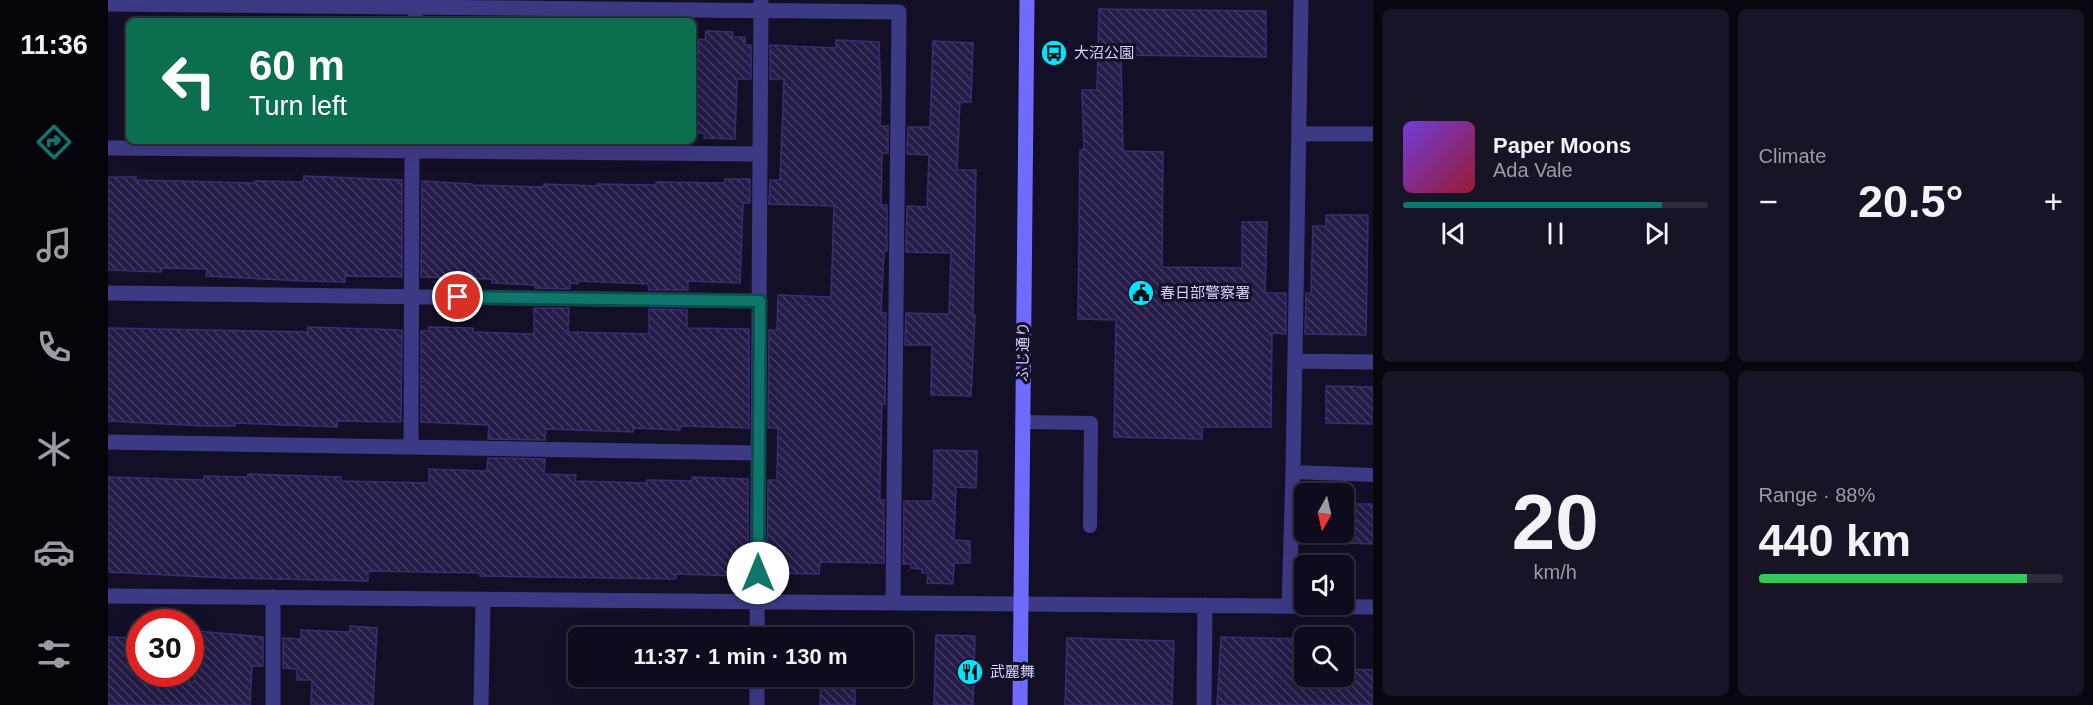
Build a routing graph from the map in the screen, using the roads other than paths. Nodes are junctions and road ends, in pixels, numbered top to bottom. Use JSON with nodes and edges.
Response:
{"nodes":[{"id":1,"x":1028,"y":0,"type":"edge"},
{"id":2,"x":1301,"y":0,"type":"edge"},
{"id":3,"x":108,"y":4,"type":"edge"},
{"id":4,"x":761,"y":5,"type":"edge"},
{"id":5,"x":416,"y":13,"type":"edge"},
{"id":6,"x":1300,"y":134,"type":"junction"},
{"id":7,"x":1373,"y":134,"type":"edge"},
{"id":8,"x":412,"y":146,"type":"edge"},
{"id":9,"x":108,"y":148,"type":"edge"},
{"id":10,"x":759,"y":154,"type":"junction"},
{"id":11,"x":108,"y":293,"type":"edge"},
{"id":12,"x":411,"y":296,"type":"junction"},
{"id":13,"x":760,"y":301,"type":"junction"},
{"id":14,"x":1295,"y":361,"type":"junction"},
{"id":15,"x":1373,"y":362,"type":"edge"},
{"id":16,"x":1022,"y":422,"type":"junction"},
{"id":17,"x":108,"y":442,"type":"edge"},
{"id":18,"x":411,"y":447,"type":"junction"},
{"id":19,"x":758,"y":453,"type":"junction"},
{"id":20,"x":1293,"y":472,"type":"junction"},
{"id":21,"x":1373,"y":475,"type":"edge"},
{"id":22,"x":1090,"y":526,"type":"dead end"},
{"id":23,"x":108,"y":596,"type":"edge"},
{"id":24,"x":273,"y":597,"type":"junction"},
{"id":25,"x":483,"y":600,"type":"junction"},
{"id":26,"x":757,"y":601,"type":"junction"},
{"id":27,"x":893,"y":602,"type":"junction"},
{"id":28,"x":1020,"y":605,"type":"junction"},
{"id":29,"x":1205,"y":605,"type":"junction"},
{"id":30,"x":1289,"y":606,"type":"junction"},
{"id":31,"x":1373,"y":607,"type":"edge"},
{"id":32,"x":757,"y":627,"type":"edge"},
{"id":33,"x":757,"y":687,"type":"edge"},
{"id":34,"x":273,"y":705,"type":"edge"},
{"id":35,"x":481,"y":705,"type":"edge"},
{"id":36,"x":757,"y":705,"type":"edge"},
{"id":37,"x":1020,"y":705,"type":"edge"},
{"id":38,"x":1204,"y":705,"type":"edge"}],
"edges":[{"from":1,"to":16,"type":"street","name":"ふじ通り"},
{"from":2,"to":6,"type":"street"},
{"from":3,"to":5,"type":"street"},
{"from":4,"to":5,"type":"street"},
{"from":4,"to":10,"type":"street"},
{"from":4,"to":27,"type":"street"},
{"from":6,"to":7,"type":"street"},
{"from":6,"to":14,"type":"street"},
{"from":8,"to":9,"type":"street"},
{"from":8,"to":10,"type":"street"},
{"from":8,"to":12,"type":"street"},
{"from":10,"to":13,"type":"street"},
{"from":11,"to":12,"type":"street"},
{"from":12,"to":13,"type":"street"},
{"from":12,"to":18,"type":"street"},
{"from":13,"to":19,"type":"street"},
{"from":14,"to":15,"type":"street"},
{"from":14,"to":20,"type":"street"},
{"from":16,"to":22,"type":"lane"},
{"from":16,"to":28,"type":"street","name":"ふじ通り"},
{"from":17,"to":18,"type":"street"},
{"from":18,"to":19,"type":"street"},
{"from":19,"to":26,"type":"street"},
{"from":20,"to":21,"type":"lane"},
{"from":20,"to":30,"type":"street"},
{"from":23,"to":24,"type":"street"},
{"from":24,"to":25,"type":"street"},
{"from":24,"to":34,"type":"street"},
{"from":25,"to":26,"type":"street"},
{"from":25,"to":35,"type":"street"},
{"from":26,"to":27,"type":"street"},
{"from":26,"to":32,"type":"street"},
{"from":27,"to":28,"type":"street"},
{"from":28,"to":29,"type":"street"},
{"from":28,"to":37,"type":"street","name":"ふじ通り"},
{"from":29,"to":30,"type":"street"},
{"from":29,"to":38,"type":"street"},
{"from":30,"to":31,"type":"street"},
{"from":33,"to":36,"type":"street"}]}
